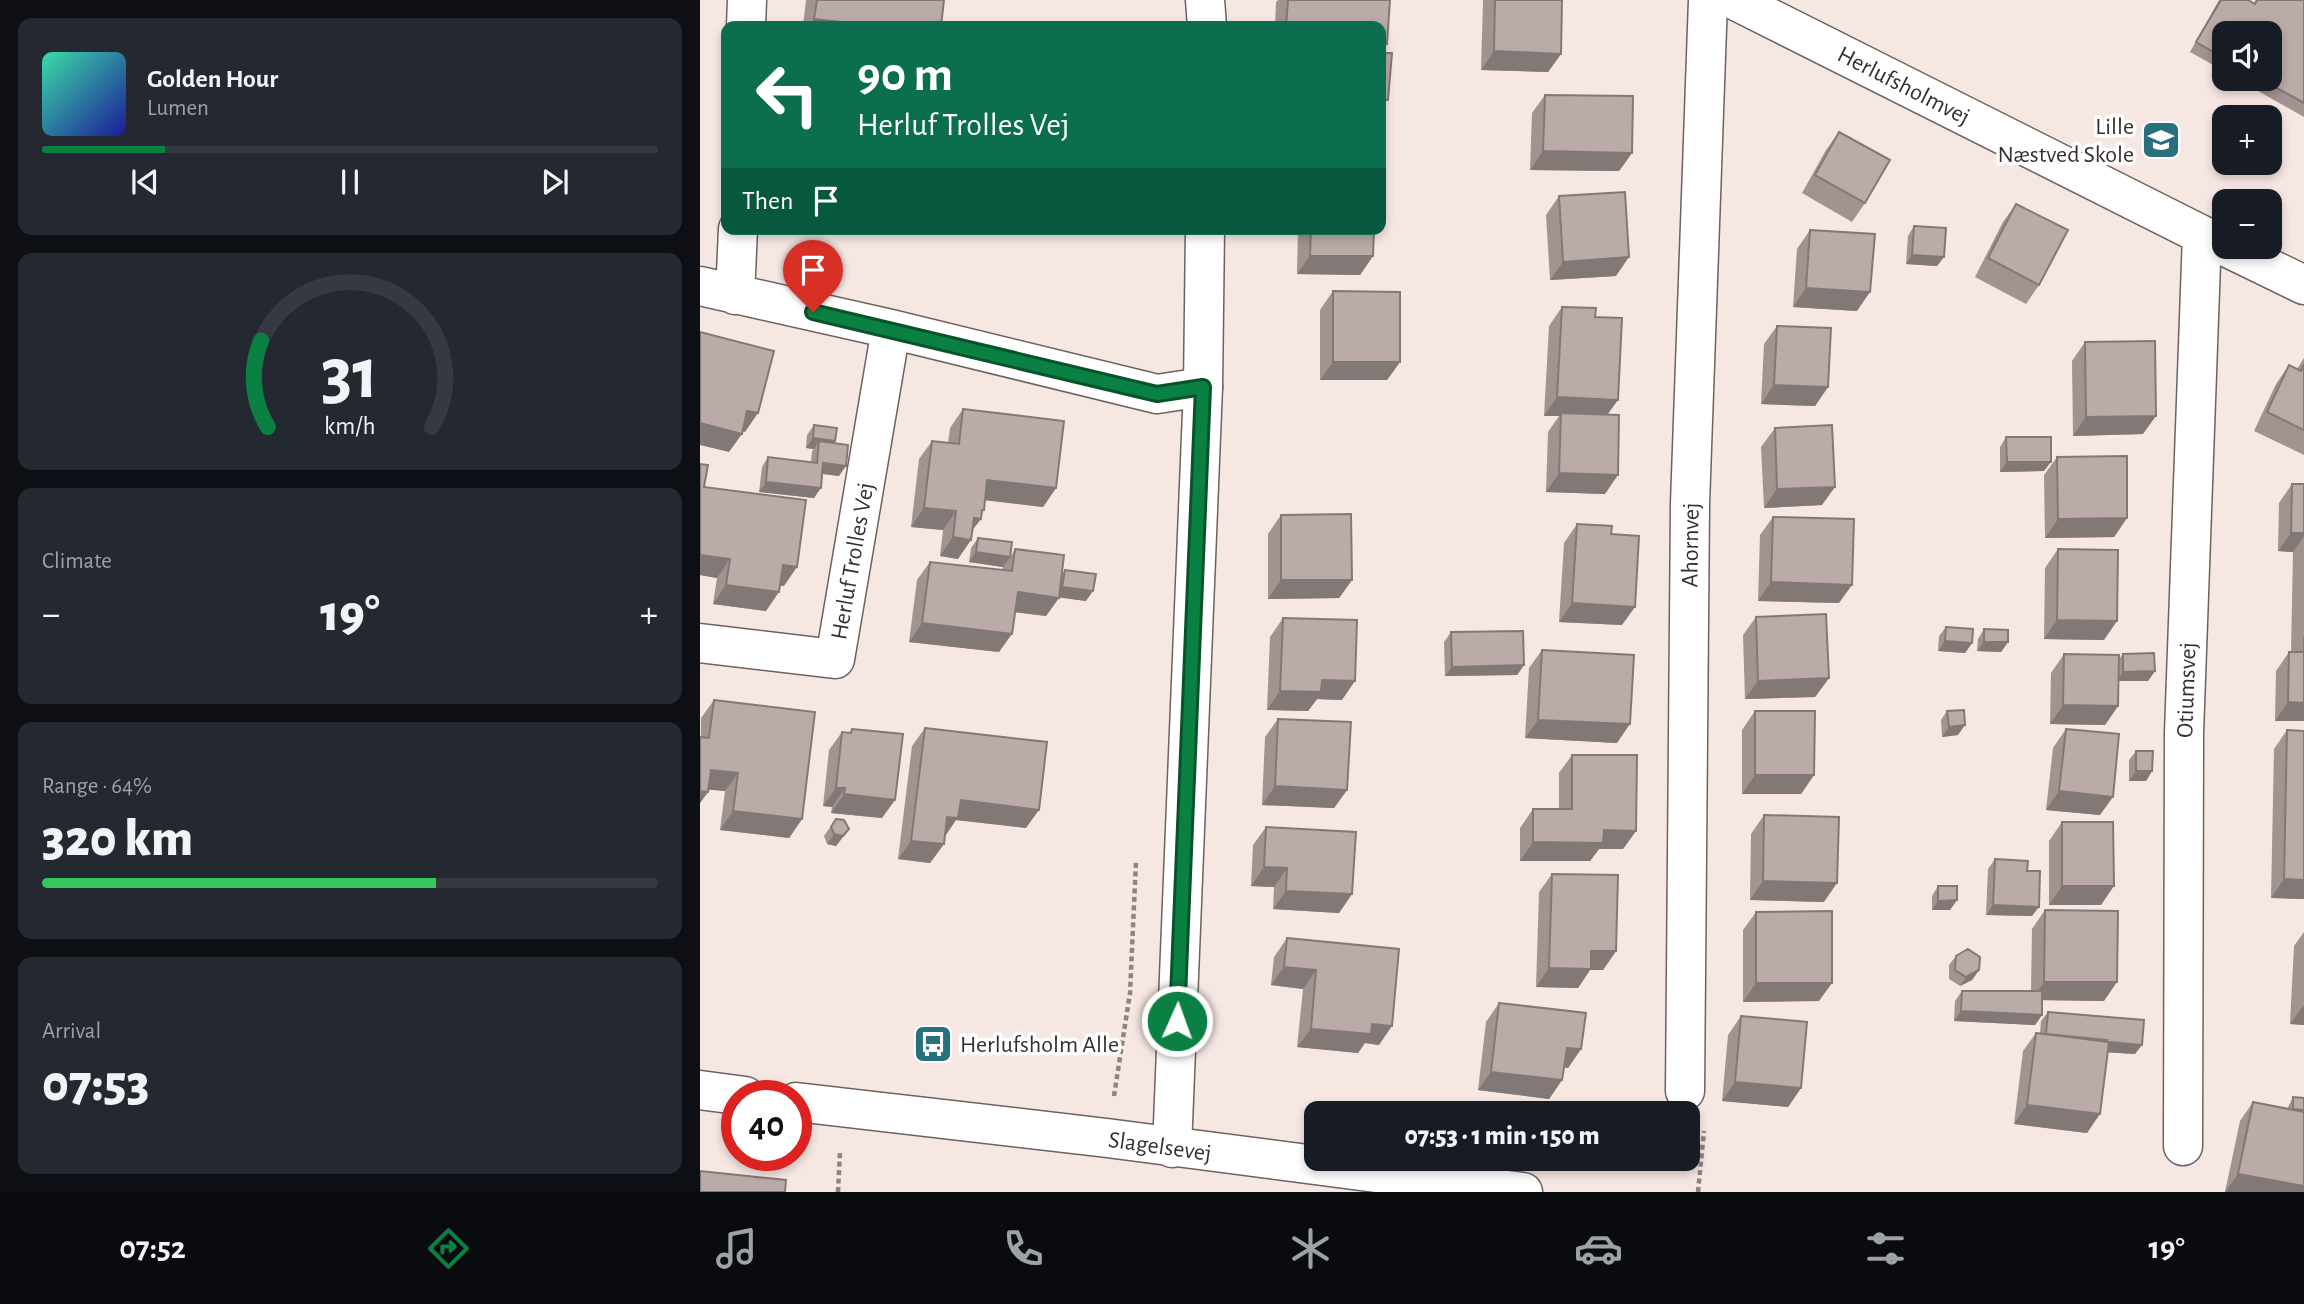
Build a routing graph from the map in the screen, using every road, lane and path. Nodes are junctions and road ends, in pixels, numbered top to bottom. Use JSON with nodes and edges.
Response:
{"nodes":[{"id":1,"x":747,"y":0,"type":"edge"},
{"id":2,"x":1205,"y":0,"type":"edge"},
{"id":3,"x":1708,"y":0,"type":"edge"},
{"id":4,"x":1734,"y":0,"type":"edge"},
{"id":5,"x":746,"y":21,"type":"edge"},
{"id":6,"x":1207,"y":21,"type":"edge"},
{"id":7,"x":736,"y":235,"type":"edge"},
{"id":8,"x":1205,"y":235,"type":"edge"},
{"id":9,"x":2212,"y":240,"type":"edge"},
{"id":10,"x":2216,"y":259,"type":"edge"},
{"id":11,"x":2250,"y":259,"type":"edge"},
{"id":12,"x":2304,"y":285,"type":"edge"},
{"id":13,"x":717,"y":290,"type":"edge"},
{"id":14,"x":891,"y":329,"type":"junction"},
{"id":15,"x":1203,"y":387,"type":"junction"},
{"id":16,"x":700,"y":643,"type":"edge"},
{"id":17,"x":1136,"y":853,"type":"dead end"},
{"id":18,"x":700,"y":1090,"type":"edge"},
{"id":19,"x":1685,"y":1091,"type":"dead end"},
{"id":20,"x":721,"y":1093,"type":"edge"},
{"id":21,"x":812,"y":1104,"type":"edge"},
{"id":22,"x":1107,"y":1138,"type":"junction"},
{"id":23,"x":2183,"y":1146,"type":"dead end"},
{"id":24,"x":1172,"y":1148,"type":"junction"},
{"id":25,"x":1386,"y":1184,"type":"edge"},
{"id":26,"x":1523,"y":1192,"type":"edge"}],
"edges":[{"from":1,"to":5,"type":"street"},
{"from":2,"to":6,"type":"street"},
{"from":3,"to":19,"type":"street","name":"Ahornvej"},
{"from":4,"to":9,"type":"street","name":"Herlufsholmvej"},
{"from":7,"to":13,"type":"street"},
{"from":8,"to":15,"type":"street"},
{"from":10,"to":23,"type":"street","name":"Otiumsvej"},
{"from":11,"to":12,"type":"street","name":"Herlufsholmvej"},
{"from":13,"to":14,"type":"street"},
{"from":14,"to":15,"type":"street"},
{"from":14,"to":16,"type":"street","name":"Herluf Trolles Vej"},
{"from":15,"to":24,"type":"street"},
{"from":17,"to":22,"type":"path"},
{"from":18,"to":20,"type":"street"},
{"from":21,"to":22,"type":"street","name":"Slagelsevej"},
{"from":22,"to":24,"type":"street","name":"Slagelsevej"},
{"from":24,"to":25,"type":"street","name":"Slagelsevej"},
{"from":25,"to":26,"type":"street","name":"Slagelsevej"}]}
